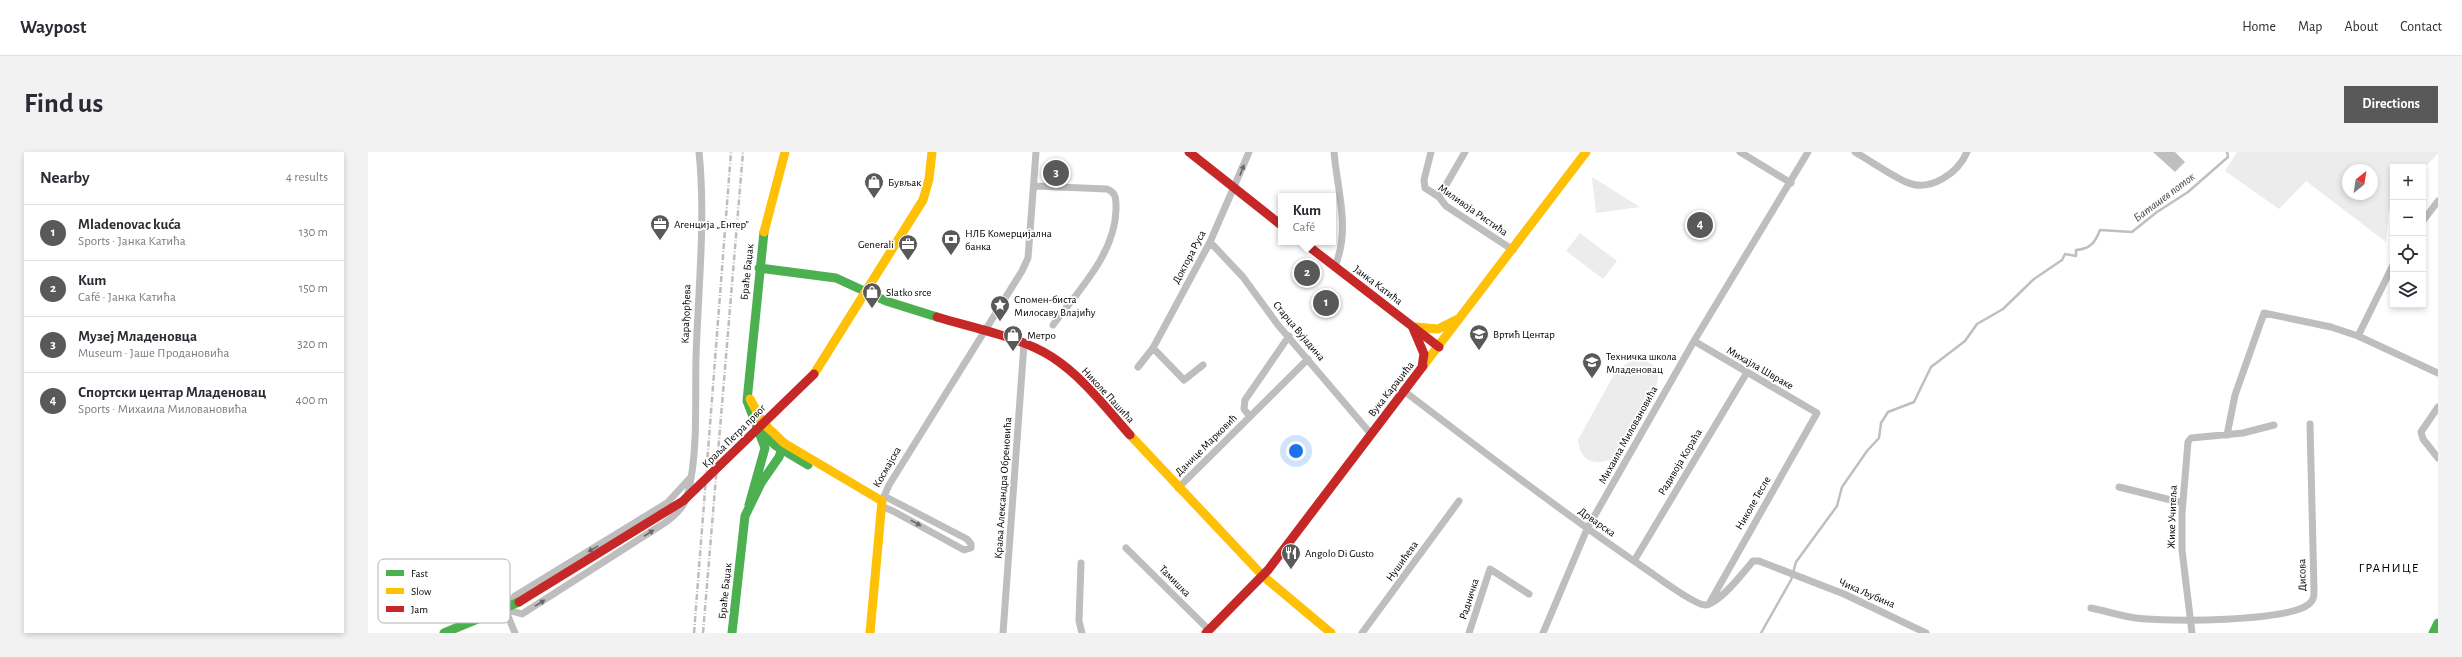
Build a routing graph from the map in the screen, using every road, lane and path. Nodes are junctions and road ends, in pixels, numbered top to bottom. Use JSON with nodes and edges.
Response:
{"nodes":[{"id":1,"x":699,"y":152,"type":"edge"},
{"id":2,"x":785,"y":152,"type":"edge"},
{"id":3,"x":932,"y":152,"type":"edge"},
{"id":4,"x":1036,"y":152,"type":"edge"},
{"id":5,"x":1189,"y":152,"type":"edge"},
{"id":6,"x":1249,"y":152,"type":"edge"},
{"id":7,"x":1334,"y":152,"type":"edge"},
{"id":8,"x":1431,"y":152,"type":"edge"},
{"id":9,"x":1465,"y":152,"type":"edge"},
{"id":10,"x":1586,"y":152,"type":"edge"},
{"id":11,"x":1740,"y":152,"type":"edge"},
{"id":12,"x":1808,"y":152,"type":"edge"},
{"id":13,"x":1855,"y":152,"type":"edge"},
{"id":14,"x":1967,"y":152,"type":"edge"},
{"id":15,"x":1791,"y":183,"type":"junction"},
{"id":16,"x":1035,"y":186,"type":"junction"},
{"id":17,"x":1235,"y":189,"type":"junction"},
{"id":18,"x":1439,"y":197,"type":"junction"},
{"id":19,"x":2438,"y":201,"type":"edge"},
{"id":20,"x":2426,"y":217,"type":"edge"},
{"id":21,"x":1278,"y":223,"type":"edge"},
{"id":22,"x":1210,"y":242,"type":"junction"},
{"id":23,"x":1307,"y":245,"type":"edge"},
{"id":24,"x":1513,"y":250,"type":"junction"},
{"id":25,"x":1335,"y":266,"type":"junction"},
{"id":26,"x":758,"y":268,"type":"junction"},
{"id":27,"x":2390,"y":271,"type":"edge"},
{"id":28,"x":866,"y":291,"type":"junction"},
{"id":29,"x":1465,"y":314,"type":"junction"},
{"id":30,"x":1053,"y":325,"type":"dead end"},
{"id":31,"x":1413,"y":326,"type":"junction"},
{"id":32,"x":983,"y":331,"type":"junction"},
{"id":33,"x":1289,"y":336,"type":"junction"},
{"id":34,"x":2358,"y":336,"type":"junction"},
{"id":35,"x":1694,"y":341,"type":"junction"},
{"id":36,"x":1024,"y":344,"type":"junction"},
{"id":37,"x":1439,"y":347,"type":"junction"},
{"id":38,"x":1153,"y":348,"type":"junction"},
{"id":39,"x":1308,"y":359,"type":"junction"},
{"id":40,"x":1203,"y":366,"type":"dead end"},
{"id":41,"x":1138,"y":368,"type":"dead end"},
{"id":42,"x":1421,"y":370,"type":"junction"},
{"id":43,"x":2438,"y":373,"type":"edge"},
{"id":44,"x":1746,"y":374,"type":"junction"},
{"id":45,"x":1404,"y":391,"type":"junction"},
{"id":46,"x":748,"y":396,"type":"junction"},
{"id":47,"x":2438,"y":407,"type":"edge"},
{"id":48,"x":1817,"y":413,"type":"joint"},
{"id":49,"x":1250,"y":417,"type":"junction"},
{"id":50,"x":2310,"y":424,"type":"dead end"},
{"id":51,"x":2274,"y":425,"type":"dead end"},
{"id":52,"x":761,"y":432,"type":"junction"},
{"id":53,"x":1371,"y":434,"type":"junction"},
{"id":54,"x":2227,"y":435,"type":"junction"},
{"id":55,"x":780,"y":446,"type":"junction"},
{"id":56,"x":2438,"y":458,"type":"edge"},
{"id":57,"x":798,"y":459,"type":"junction"},
{"id":58,"x":762,"y":460,"type":"junction"},
{"id":59,"x":773,"y":465,"type":"junction"},
{"id":60,"x":839,"y":476,"type":"junction"},
{"id":61,"x":691,"y":477,"type":"junction"},
{"id":62,"x":1178,"y":488,"type":"junction"},
{"id":63,"x":2119,"y":488,"type":"dead end"},
{"id":64,"x":882,"y":501,"type":"junction"},
{"id":65,"x":1459,"y":501,"type":"dead end"},
{"id":66,"x":2183,"y":503,"type":"junction"},
{"id":67,"x":749,"y":505,"type":"junction"},
{"id":68,"x":1587,"y":529,"type":"junction"},
{"id":69,"x":1126,"y":548,"type":"dead end"},
{"id":70,"x":1634,"y":561,"type":"junction"},
{"id":71,"x":1081,"y":564,"type":"dead end"},
{"id":72,"x":1263,"y":576,"type":"junction"},
{"id":73,"x":1529,"y":594,"type":"dead end"},
{"id":74,"x":510,"y":602,"type":"edge"},
{"id":75,"x":1709,"y":604,"type":"junction"},
{"id":76,"x":510,"y":607,"type":"edge"},
{"id":77,"x":2091,"y":608,"type":"dead end"},
{"id":78,"x":510,"y":610,"type":"edge"},
{"id":79,"x":2190,"y":620,"type":"junction"},
{"id":80,"x":510,"y":621,"type":"edge"},
{"id":81,"x":469,"y":623,"type":"edge"},
{"id":82,"x":2438,"y":623,"type":"edge"},
{"id":83,"x":1208,"y":631,"type":"edge"},
{"id":84,"x":444,"y":633,"type":"edge"},
{"id":85,"x":515,"y":633,"type":"edge"},
{"id":86,"x":732,"y":633,"type":"edge"},
{"id":87,"x":870,"y":633,"type":"edge"},
{"id":88,"x":1003,"y":633,"type":"edge"},
{"id":89,"x":1082,"y":633,"type":"edge"},
{"id":90,"x":1332,"y":633,"type":"edge"},
{"id":91,"x":1362,"y":633,"type":"edge"},
{"id":92,"x":1469,"y":633,"type":"edge"},
{"id":93,"x":1543,"y":633,"type":"edge"},
{"id":94,"x":1926,"y":633,"type":"edge"},
{"id":95,"x":2192,"y":633,"type":"edge"},
{"id":96,"x":2434,"y":633,"type":"edge"}],
"edges":[{"from":1,"to":61,"type":"street","name":"Карађорђева"},
{"from":2,"to":26,"type":"street","name":"Браће Баџак"},
{"from":3,"to":28,"type":"street","name":"Краља Петра првог"},
{"from":4,"to":16,"type":"street"},
{"from":5,"to":17,"type":"street"},
{"from":17,"to":6,"type":"street","name":"Доктора Руса","one_way":true},
{"from":7,"to":25,"type":"street"},
{"from":8,"to":18,"type":"street","name":"Миливоја Ристића"},
{"from":9,"to":18,"type":"street"},
{"from":10,"to":24,"type":"street","name":"Вука Караџића"},
{"from":11,"to":15,"type":"street"},
{"from":12,"to":15,"type":"street","name":"Михаила Миловановића"},
{"from":13,"to":14,"type":"street"},
{"from":15,"to":35,"type":"street","name":"Михаила Миловановића"},
{"from":16,"to":30,"type":"street"},
{"from":16,"to":32,"type":"street"},
{"from":17,"to":21,"type":"street"},
{"from":17,"to":22,"type":"street","name":"Доктора Руса"},
{"from":18,"to":24,"type":"street","name":"Миливоја Ристића"},
{"from":19,"to":20,"type":"street"},
{"from":22,"to":33,"type":"street","name":"Старца Вујадина"},
{"from":22,"to":38,"type":"street","name":"Доктора Руса"},
{"from":23,"to":25,"type":"street","name":"Јанка Катића"},
{"from":24,"to":29,"type":"street","name":"Вука Караџића"},
{"from":25,"to":31,"type":"street","name":"Јанка Катића"},
{"from":26,"to":28,"type":"street","name":"Николе Пашића"},
{"from":26,"to":46,"type":"street","name":"Браће Баџак"},
{"from":27,"to":34,"type":"street"},
{"from":28,"to":32,"type":"street","name":"Николе Пашића"},
{"from":28,"to":76,"type":"street","name":"Краља Петра првог","bridge":true},
{"from":29,"to":31,"type":"street"},
{"from":29,"to":37,"type":"street","name":"Вука Караџића"},
{"from":31,"to":37,"type":"street","name":"Јанка Катића"},
{"from":31,"to":42,"type":"street"},
{"from":32,"to":36,"type":"street","name":"Николе Пашића"},
{"from":32,"to":64,"type":"street","name":"Космајска"},
{"from":33,"to":39,"type":"street","name":"Старца Вујадина"},
{"from":33,"to":49,"type":"street","name":"Данице Марковић"},
{"from":34,"to":43,"type":"street"},
{"from":34,"to":54,"type":"street"},
{"from":35,"to":44,"type":"street","name":"Михајла Швраке"},
{"from":35,"to":68,"type":"street","name":"Михаила Миловановића"},
{"from":36,"to":62,"type":"street","name":"Николе Пашића"},
{"from":36,"to":88,"type":"street","name":"Краља Александра Обреновића"},
{"from":37,"to":42,"type":"street","name":"Вука Караџића"},
{"from":38,"to":40,"type":"street"},
{"from":38,"to":41,"type":"street","name":"Доктора Руса"},
{"from":39,"to":49,"type":"street","name":"Данице Марковић"},
{"from":39,"to":53,"type":"street","name":"Старца Вујадина"},
{"from":42,"to":45,"type":"street","name":"Вука Караџића"},
{"from":44,"to":48,"type":"street","name":"Михајла Швраке"},
{"from":44,"to":70,"type":"street","name":"Радивоја Кораћа"},
{"from":45,"to":53,"type":"street","name":"Вука Караџића"},
{"from":45,"to":68,"type":"street","name":"Дрварска"},
{"from":46,"to":52,"type":"street","name":"Браће Баџак"},
{"from":46,"to":55,"type":"street"},
{"from":47,"to":56,"type":"street"},
{"from":48,"to":75,"type":"street","name":"Николе Тесле"},
{"from":49,"to":62,"type":"street","name":"Данице Марковић"},
{"from":50,"to":79,"type":"street","name":"Дисова"},
{"from":51,"to":54,"type":"street","name":"Жике Учитеља"},
{"from":52,"to":55,"type":"street"},
{"from":52,"to":58,"type":"street","name":"Браће Баџак"},
{"from":53,"to":72,"type":"street","name":"Вука Караџића"},
{"from":54,"to":66,"type":"street","name":"Жике Учитеља"},
{"from":55,"to":57,"type":"street"},
{"from":55,"to":58,"type":"street"},
{"from":55,"to":59,"type":"street","name":"Браће Баџак"},
{"from":55,"to":60,"type":"street"},
{"from":57,"to":59,"type":"street"},
{"from":57,"to":60,"type":"street"},
{"from":58,"to":67,"type":"street","name":"Браће Баџак"},
{"from":59,"to":67,"type":"street","name":"Браће Баџак"},
{"from":60,"to":64,"type":"street"},
{"from":61,"to":74,"type":"street","one_way":true},
{"from":78,"to":61,"type":"street","name":"Карађорђева","one_way":true},
{"from":62,"to":72,"type":"street","name":"Николе Пашића"},
{"from":63,"to":66,"type":"street"},
{"from":64,"to":64,"type":"street","one_way":true},
{"from":64,"to":87,"type":"street","name":"Космајска"},
{"from":65,"to":91,"type":"street","name":"Нушићева"},
{"from":66,"to":79,"type":"street","name":"Жике Учитеља"},
{"from":67,"to":86,"type":"street","name":"Браће Баџак"},
{"from":68,"to":70,"type":"street","name":"Дрварска"},
{"from":68,"to":93,"type":"street","name":"Михаила Миловановића"},
{"from":69,"to":83,"type":"street","name":"Тамишка"},
{"from":70,"to":75,"type":"street","name":"Дрварска"},
{"from":71,"to":89,"type":"street"},
{"from":72,"to":83,"type":"street","name":"Вука Караџића"},
{"from":72,"to":90,"type":"street","name":"Николе Пашића"},
{"from":73,"to":92,"type":"street","name":"Радничка"},
{"from":75,"to":94,"type":"street","name":"Чика Љубина"},
{"from":77,"to":79,"type":"street"},
{"from":79,"to":95,"type":"street","name":"Жике Учитеља"},
{"from":80,"to":85,"type":"street"},
{"from":81,"to":84,"type":"street","name":"Краља Петра првог"},
{"from":82,"to":96,"type":"street"}]}
